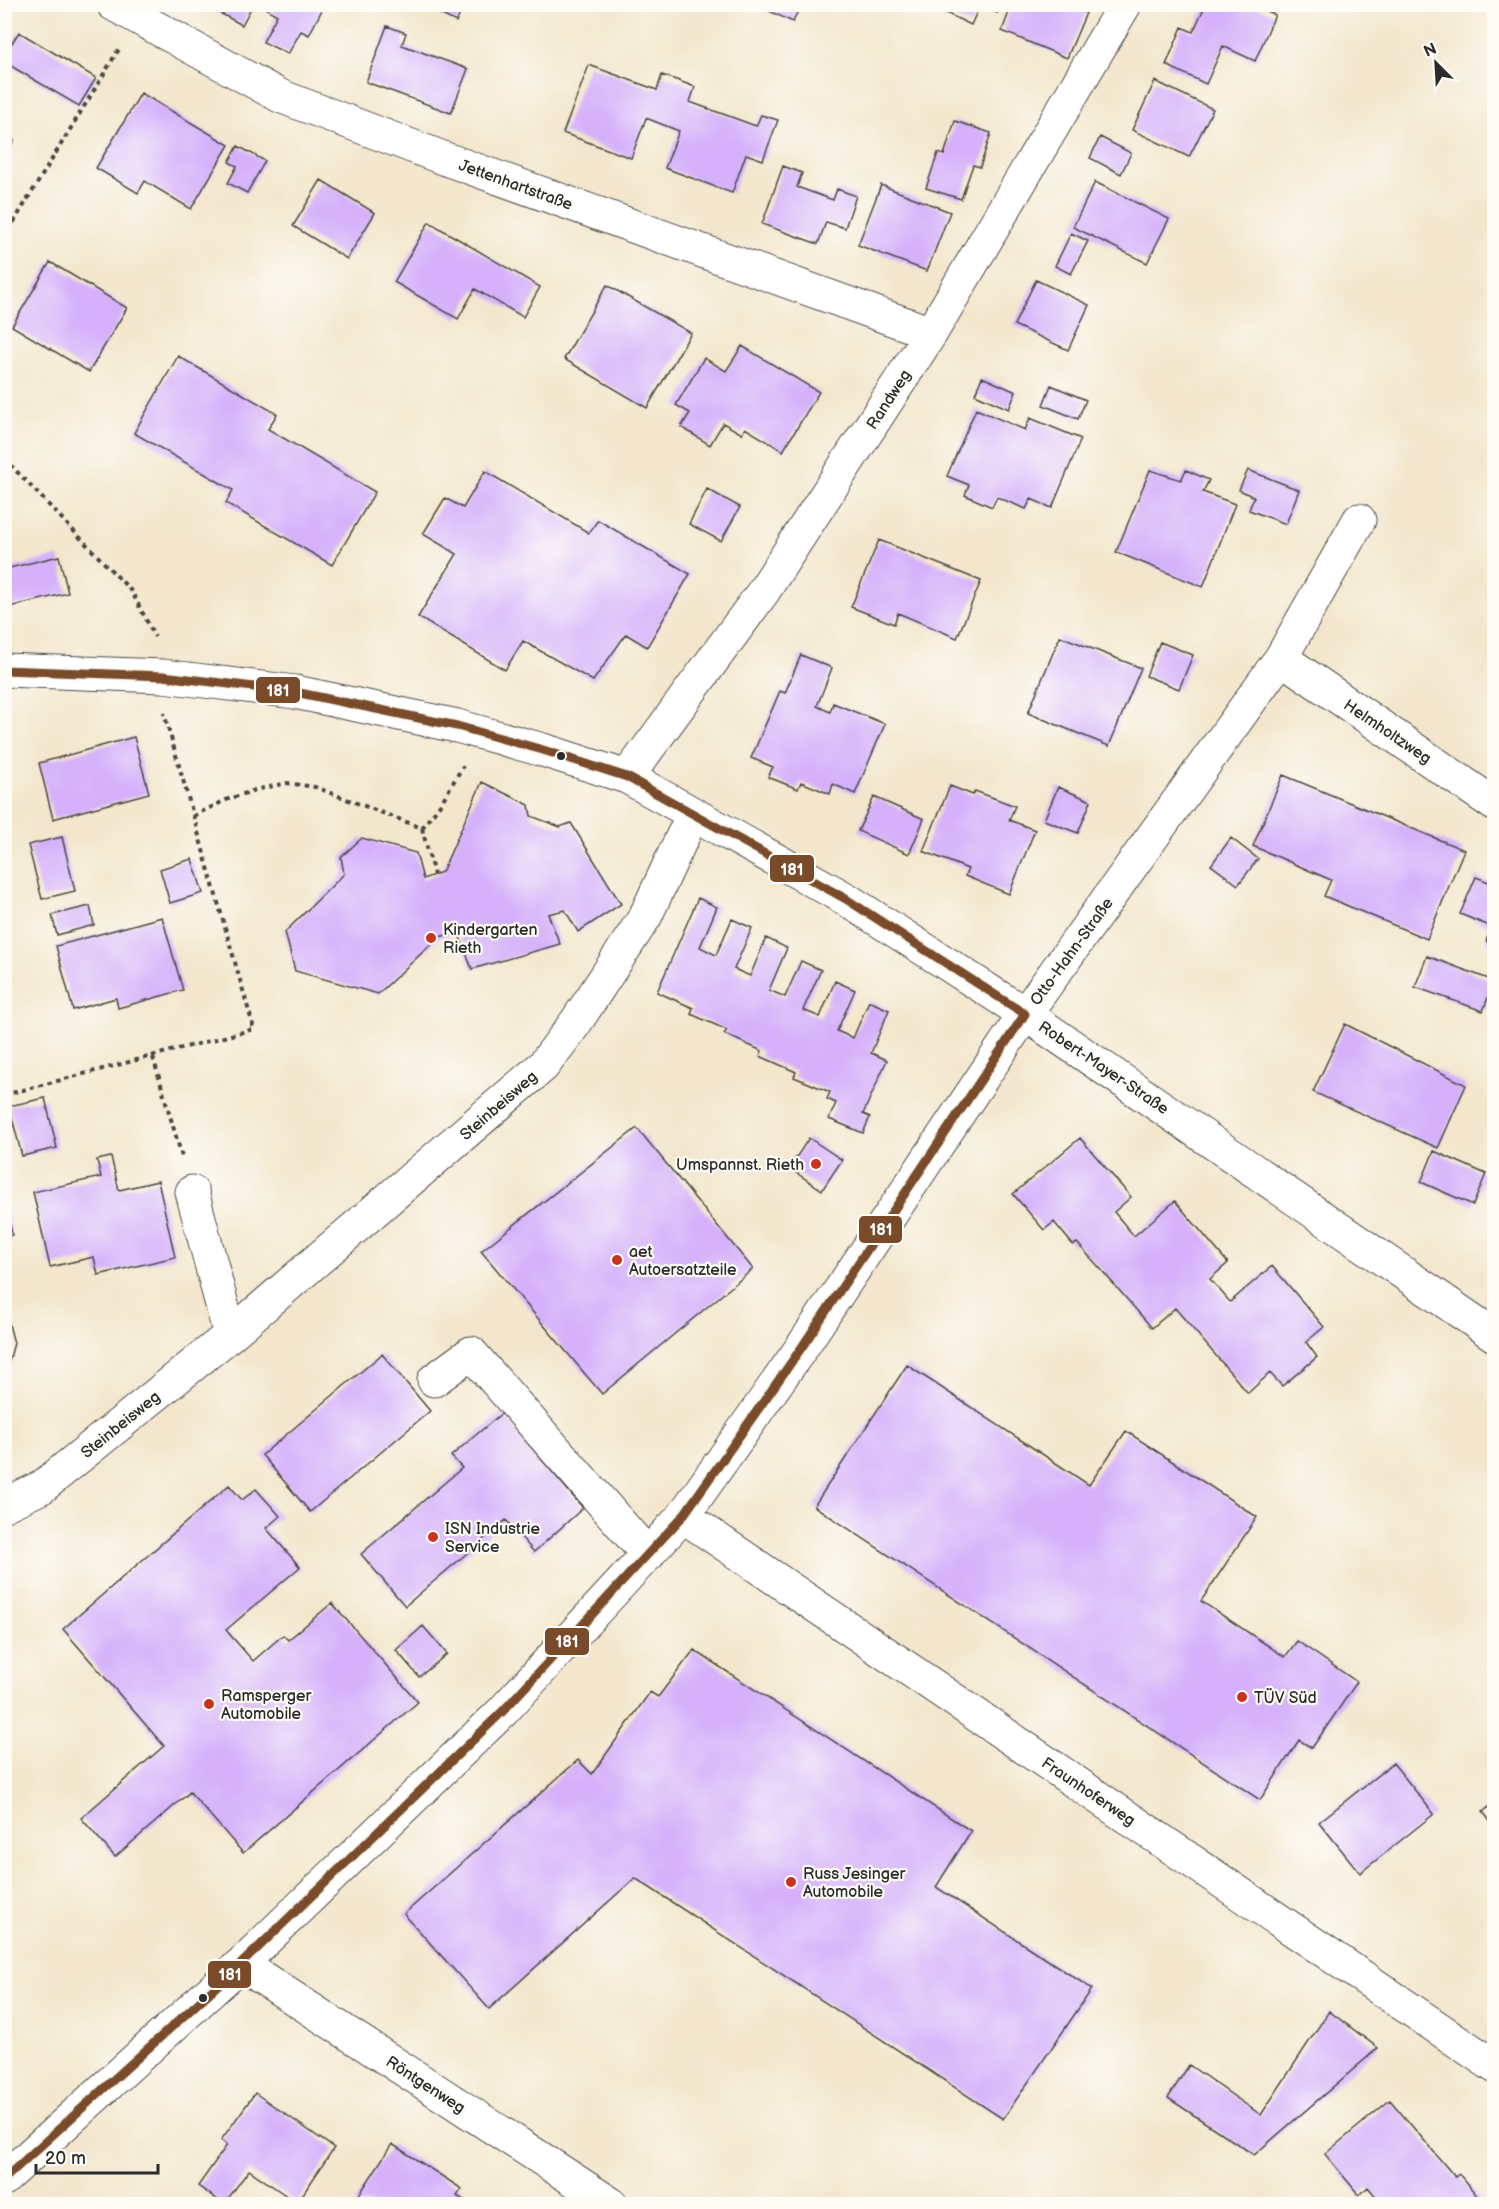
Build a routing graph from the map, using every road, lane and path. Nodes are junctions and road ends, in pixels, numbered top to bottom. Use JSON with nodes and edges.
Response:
{"nodes":[{"id":1,"x":1125,"y":4,"type":"edge"},
{"id":2,"x":126,"y":11,"type":"edge"},
{"id":3,"x":4,"y":238,"type":"edge"},
{"id":4,"x":931,"y":333,"type":"junction"},
{"id":5,"x":4,"y":458,"type":"edge"},
{"id":6,"x":1359,"y":520,"type":"dead end"},
{"id":7,"x":1281,"y":658,"type":"junction"},
{"id":8,"x":4,"y":670,"type":"edge"},
{"id":9,"x":163,"y":676,"type":"junction"},
{"id":10,"x":627,"y":777,"type":"junction"},
{"id":11,"x":452,"y":784,"type":"dead end"},
{"id":12,"x":1494,"y":804,"type":"edge"},
{"id":13,"x":693,"y":814,"type":"junction"},
{"id":14,"x":193,"y":816,"type":"junction"},
{"id":15,"x":422,"y":828,"type":"junction"},
{"id":16,"x":434,"y":875,"type":"dead end"},
{"id":17,"x":1025,"y":1014,"type":"junction"},
{"id":18,"x":153,"y":1057,"type":"junction"},
{"id":19,"x":4,"y":1095,"type":"edge"},
{"id":20,"x":192,"y":1192,"type":"joint"},
{"id":21,"x":230,"y":1335,"type":"junction"},
{"id":22,"x":1494,"y":1335,"type":"edge"},
{"id":23,"x":434,"y":1380,"type":"dead end"},
{"id":24,"x":4,"y":1505,"type":"edge"},
{"id":25,"x":683,"y":1516,"type":"junction"},
{"id":26,"x":648,"y":1555,"type":"junction"},
{"id":27,"x":241,"y":1964,"type":"junction"},
{"id":28,"x":1494,"y":2066,"type":"edge"},
{"id":29,"x":4,"y":2179,"type":"edge"},
{"id":30,"x":611,"y":2205,"type":"edge"}],
"edges":[{"from":1,"to":4,"type":"street","name":"Randweg"},
{"from":2,"to":3,"type":"path"},
{"from":2,"to":4,"type":"street","name":"Jettenhartstraße"},
{"from":4,"to":10,"type":"street","name":"Randweg"},
{"from":5,"to":9,"type":"path"},
{"from":6,"to":7,"type":"street","name":"Otto-Hahn-Straße"},
{"from":7,"to":12,"type":"street","name":"Helmholtzweg"},
{"from":7,"to":17,"type":"street","name":"Otto-Hahn-Straße"},
{"from":8,"to":9,"type":"street","name":"Robert-Mayer-Straße"},
{"from":9,"to":10,"type":"street","name":"Robert-Mayer-Straße"},
{"from":9,"to":14,"type":"path"},
{"from":10,"to":13,"type":"street","name":"Robert-Mayer-Straße"},
{"from":11,"to":15,"type":"path"},
{"from":13,"to":17,"type":"street","name":"Robert-Mayer-Straße"},
{"from":13,"to":21,"type":"street","name":"Steinbeisweg"},
{"from":14,"to":15,"type":"path"},
{"from":14,"to":18,"type":"path"},
{"from":15,"to":16,"type":"path"},
{"from":17,"to":22,"type":"street","name":"Robert-Mayer-Straße"},
{"from":17,"to":25,"type":"street","name":"Otto-Hahn-Straße"},
{"from":18,"to":19,"type":"path"},
{"from":18,"to":20,"type":"path"},
{"from":20,"to":21,"type":"street"},
{"from":21,"to":24,"type":"street","name":"Steinbeisweg"},
{"from":23,"to":26,"type":"street"},
{"from":25,"to":26,"type":"street","name":"Otto-Hahn-Straße"},
{"from":25,"to":28,"type":"street","name":"Fraunhoferweg"},
{"from":26,"to":27,"type":"street","name":"Otto-Hahn-Straße"},
{"from":27,"to":29,"type":"street","name":"Otto-Hahn-Straße"},
{"from":27,"to":30,"type":"street","name":"Röntgenweg"}]}
